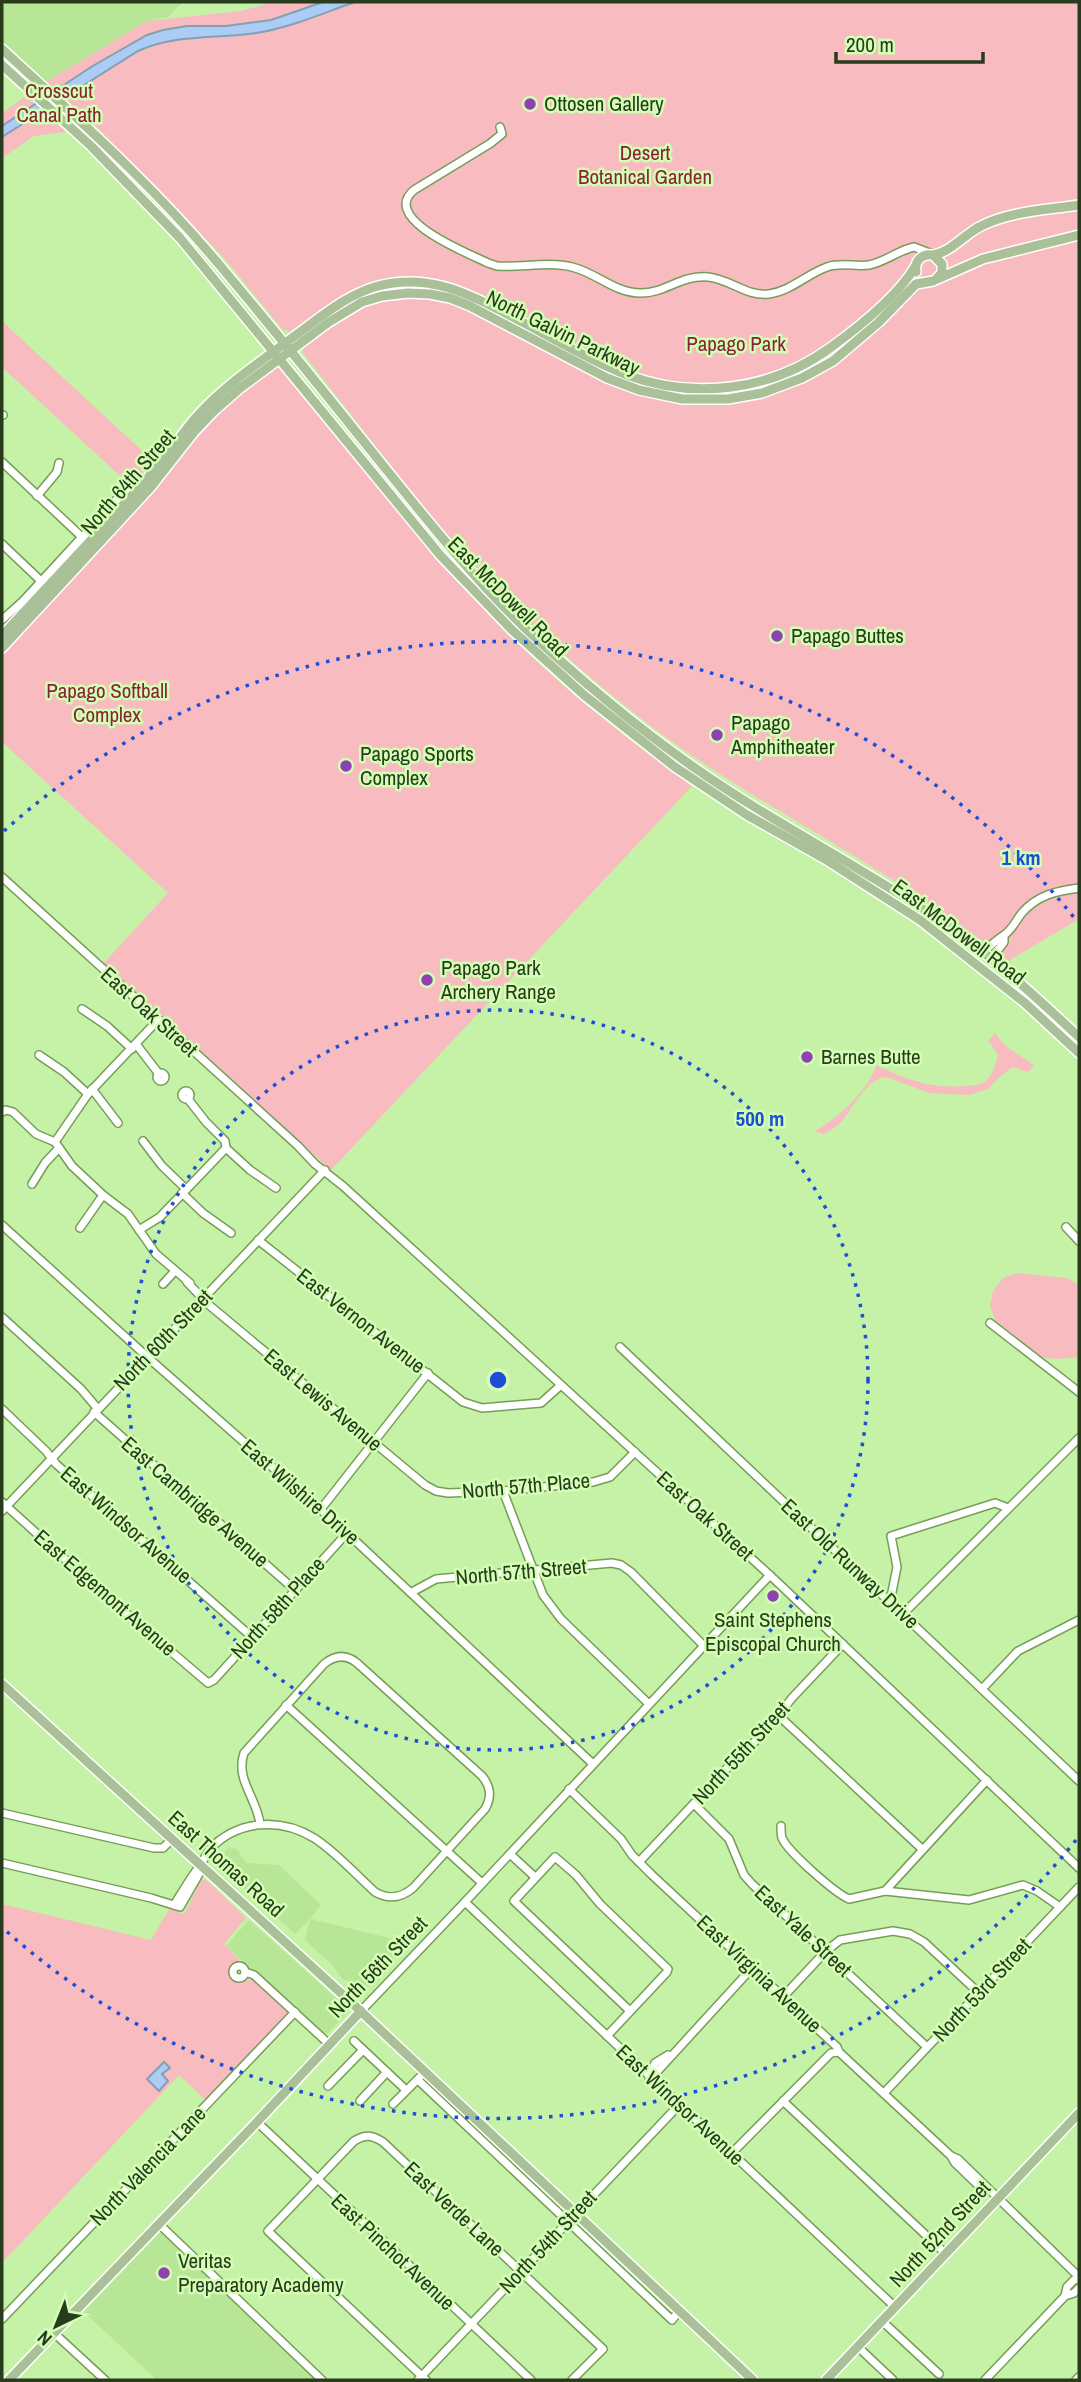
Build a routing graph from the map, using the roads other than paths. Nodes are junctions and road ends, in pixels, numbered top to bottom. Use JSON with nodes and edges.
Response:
{"nodes":[{"id":1,"x":2,"y":49,"type":"edge"},
{"id":2,"x":2,"y":65,"type":"edge"},
{"id":3,"x":500,"y":127,"type":"dead end"},
{"id":4,"x":135,"y":174,"type":"junction"},
{"id":5,"x":1079,"y":205,"type":"edge"},
{"id":6,"x":161,"y":218,"type":"junction"},
{"id":7,"x":1079,"y":236,"type":"edge"},
{"id":8,"x":206,"y":250,"type":"junction"},
{"id":9,"x":900,"y":253,"type":"junction"},
{"id":10,"x":934,"y":255,"type":"junction"},
{"id":11,"x":915,"y":267,"type":"junction"},
{"id":12,"x":931,"y":280,"type":"junction"},
{"id":13,"x":287,"y":347,"type":"junction"},
{"id":14,"x":278,"y":354,"type":"junction"},
{"id":15,"x":191,"y":429,"type":"junction"},
{"id":16,"x":2,"y":462,"type":"edge"},
{"id":17,"x":59,"y":463,"type":"dead end"},
{"id":18,"x":134,"y":493,"type":"junction"},
{"id":19,"x":37,"y":496,"type":"junction"},
{"id":20,"x":82,"y":537,"type":"junction"},
{"id":21,"x":2,"y":544,"type":"edge"},
{"id":22,"x":41,"y":581,"type":"junction"},
{"id":23,"x":2,"y":620,"type":"edge"},
{"id":24,"x":6,"y":632,"type":"edge"},
{"id":25,"x":2,"y":648,"type":"edge"},
{"id":26,"x":2,"y":877,"type":"edge"},
{"id":27,"x":1079,"y":888,"type":"edge"},
{"id":28,"x":923,"y":922,"type":"junction"},
{"id":29,"x":987,"y":956,"type":"junction"},
{"id":30,"x":82,"y":1009,"type":"dead end"},
{"id":31,"x":158,"y":1020,"type":"junction"},
{"id":32,"x":1079,"y":1037,"type":"edge"},
{"id":33,"x":134,"y":1046,"type":"junction"},
{"id":34,"x":1079,"y":1053,"type":"edge"},
{"id":35,"x":39,"y":1055,"type":"dead end"},
{"id":36,"x":159,"y":1074,"type":"dead end"},
{"id":37,"x":90,"y":1092,"type":"junction"},
{"id":38,"x":188,"y":1099,"type":"dead end"},
{"id":39,"x":4,"y":1111,"type":"edge"},
{"id":40,"x":118,"y":1123,"type":"dead end"},
{"id":41,"x":143,"y":1141,"type":"dead end"},
{"id":42,"x":57,"y":1145,"type":"junction"},
{"id":43,"x":226,"y":1148,"type":"junction"},
{"id":44,"x":325,"y":1170,"type":"junction"},
{"id":45,"x":32,"y":1184,"type":"dead end"},
{"id":46,"x":276,"y":1188,"type":"dead end"},
{"id":47,"x":184,"y":1191,"type":"junction"},
{"id":48,"x":103,"y":1195,"type":"junction"},
{"id":49,"x":2,"y":1225,"type":"edge"},
{"id":50,"x":1066,"y":1227,"type":"dead end"},
{"id":51,"x":80,"y":1228,"type":"dead end"},
{"id":52,"x":139,"y":1230,"type":"junction"},
{"id":53,"x":232,"y":1233,"type":"dead end"},
{"id":54,"x":258,"y":1240,"type":"junction"},
{"id":55,"x":1079,"y":1241,"type":"edge"},
{"id":56,"x":175,"y":1271,"type":"junction"},
{"id":57,"x":163,"y":1284,"type":"dead end"},
{"id":58,"x":202,"y":1298,"type":"junction"},
{"id":59,"x":2,"y":1317,"type":"edge"},
{"id":60,"x":990,"y":1323,"type":"dead end"},
{"id":61,"x":620,"y":1347,"type":"dead end"},
{"id":62,"x":147,"y":1357,"type":"junction"},
{"id":63,"x":428,"y":1373,"type":"junction"},
{"id":64,"x":561,"y":1385,"type":"junction"},
{"id":65,"x":1079,"y":1392,"type":"edge"},
{"id":66,"x":2,"y":1409,"type":"edge"},
{"id":67,"x":96,"y":1410,"type":"junction"},
{"id":68,"x":1079,"y":1438,"type":"edge"},
{"id":69,"x":373,"y":1442,"type":"junction"},
{"id":70,"x":635,"y":1452,"type":"junction"},
{"id":71,"x":51,"y":1458,"type":"junction"},
{"id":72,"x":503,"y":1491,"type":"junction"},
{"id":73,"x":447,"y":1493,"type":"joint"},
{"id":74,"x":3,"y":1506,"type":"edge"},
{"id":75,"x":1008,"y":1508,"type":"junction"},
{"id":76,"x":321,"y":1509,"type":"junction"},
{"id":77,"x":347,"y":1533,"type":"junction"},
{"id":78,"x":533,"y":1571,"type":"junction"},
{"id":79,"x":770,"y":1575,"type":"junction"},
{"id":80,"x":296,"y":1591,"type":"junction"},
{"id":81,"x":412,"y":1592,"type":"junction"},
{"id":82,"x":890,"y":1602,"type":"junction"},
{"id":83,"x":903,"y":1614,"type":"junction"},
{"id":84,"x":1079,"y":1620,"type":"edge"},
{"id":85,"x":253,"y":1638,"type":"junction"},
{"id":86,"x":843,"y":1644,"type":"junction"},
{"id":87,"x":704,"y":1646,"type":"junction"},
{"id":88,"x":208,"y":1683,"type":"joint"},
{"id":89,"x":2,"y":1684,"type":"edge"},
{"id":90,"x":982,"y":1689,"type":"junction"},
{"id":91,"x":649,"y":1704,"type":"junction"},
{"id":92,"x":286,"y":1705,"type":"junction"},
{"id":93,"x":779,"y":1716,"type":"junction"},
{"id":94,"x":593,"y":1763,"type":"junction"},
{"id":95,"x":987,"y":1780,"type":"junction"},
{"id":96,"x":1079,"y":1781,"type":"edge"},
{"id":97,"x":569,"y":1789,"type":"junction"},
{"id":98,"x":694,"y":1804,"type":"junction"},
{"id":99,"x":2,"y":1813,"type":"edge"},
{"id":100,"x":260,"y":1824,"type":"junction"},
{"id":101,"x":781,"y":1826,"type":"dead end"},
{"id":102,"x":172,"y":1839,"type":"junction"},
{"id":103,"x":922,"y":1850,"type":"junction"},
{"id":104,"x":447,"y":1851,"type":"junction"},
{"id":105,"x":510,"y":1854,"type":"junction"},
{"id":106,"x":639,"y":1862,"type":"junction"},
{"id":107,"x":2,"y":1863,"type":"edge"},
{"id":108,"x":200,"y":1865,"type":"junction"},
{"id":109,"x":1079,"y":1868,"type":"edge"},
{"id":110,"x":536,"y":1877,"type":"junction"},
{"id":111,"x":482,"y":1883,"type":"junction"},
{"id":112,"x":1079,"y":1887,"type":"edge"},
{"id":113,"x":885,"y":1891,"type":"junction"},
{"id":114,"x":465,"y":1902,"type":"junction"},
{"id":115,"x":1060,"y":1907,"type":"junction"},
{"id":116,"x":825,"y":1952,"type":"junction"},
{"id":117,"x":752,"y":1968,"type":"junction"},
{"id":118,"x":245,"y":1972,"type":"dead end"},
{"id":119,"x":979,"y":1993,"type":"junction"},
{"id":120,"x":783,"y":1997,"type":"junction"},
{"id":121,"x":361,"y":2011,"type":"junction"},
{"id":122,"x":630,"y":2011,"type":"junction"},
{"id":123,"x":295,"y":2012,"type":"junction"},
{"id":124,"x":607,"y":2036,"type":"junction"},
{"id":125,"x":354,"y":2041,"type":"dead end"},
{"id":126,"x":330,"y":2044,"type":"junction"},
{"id":127,"x":928,"y":2048,"type":"junction"},
{"id":128,"x":363,"y":2050,"type":"junction"},
{"id":129,"x":839,"y":2052,"type":"junction"},
{"id":130,"x":425,"y":2071,"type":"junction"},
{"id":131,"x":387,"y":2072,"type":"junction"},
{"id":132,"x":649,"y":2077,"type":"junction"},
{"id":133,"x":418,"y":2080,"type":"junction"},
{"id":134,"x":328,"y":2086,"type":"dead end"},
{"id":135,"x":406,"y":2090,"type":"junction"},
{"id":136,"x":884,"y":2093,"type":"junction"},
{"id":137,"x":360,"y":2101,"type":"dead end"},
{"id":138,"x":783,"y":2101,"type":"junction"},
{"id":139,"x":393,"y":2104,"type":"dead end"},
{"id":140,"x":678,"y":2105,"type":"junction"},
{"id":141,"x":1079,"y":2113,"type":"edge"},
{"id":142,"x":257,"y":2122,"type":"junction"},
{"id":143,"x":732,"y":2154,"type":"junction"},
{"id":144,"x":317,"y":2179,"type":"junction"},
{"id":145,"x":997,"y":2199,"type":"junction"},
{"id":146,"x":576,"y":2213,"type":"junction"},
{"id":147,"x":568,"y":2221,"type":"junction"},
{"id":148,"x":159,"y":2224,"type":"junction"},
{"id":149,"x":946,"y":2254,"type":"junction"},
{"id":150,"x":521,"y":2272,"type":"junction"},
{"id":151,"x":1079,"y":2278,"type":"edge"},
{"id":152,"x":1079,"y":2288,"type":"edge"},
{"id":153,"x":1065,"y":2296,"type":"junction"},
{"id":154,"x":895,"y":2307,"type":"junction"},
{"id":155,"x":679,"y":2311,"type":"junction"},
{"id":156,"x":2,"y":2319,"type":"edge"},
{"id":157,"x":882,"y":2320,"type":"junction"},
{"id":158,"x":471,"y":2324,"type":"junction"},
{"id":159,"x":54,"y":2333,"type":"junction"},
{"id":160,"x":858,"y":2347,"type":"junction"},
{"id":161,"x":939,"y":2374,"type":"dead end"},
{"id":162,"x":422,"y":2379,"type":"edge"},
{"id":163,"x":9,"y":2380,"type":"edge"},
{"id":164,"x":105,"y":2380,"type":"edge"},
{"id":165,"x":322,"y":2380,"type":"edge"},
{"id":166,"x":531,"y":2380,"type":"edge"},
{"id":167,"x":572,"y":2380,"type":"edge"},
{"id":168,"x":753,"y":2380,"type":"edge"},
{"id":169,"x":826,"y":2380,"type":"edge"},
{"id":170,"x":893,"y":2380,"type":"edge"},
{"id":171,"x":985,"y":2380,"type":"edge"}],
"edges":[{"from":1,"to":4,"type":"main road","name":"East McDowell Road"},
{"from":2,"to":6,"type":"main road","name":"East McDowell Road"},
{"from":3,"to":9,"type":"street"},
{"from":4,"to":6,"type":"main road"},
{"from":4,"to":8,"type":"main road","name":"East McDowell Road"},
{"from":5,"to":10,"type":"main road"},
{"from":6,"to":8,"type":"main road"},
{"from":6,"to":14,"type":"main road","name":"East McDowell Road"},
{"from":7,"to":12,"type":"main road","name":"North Galvin Parkway"},
{"from":8,"to":13,"type":"main road","name":"East McDowell Road"},
{"from":9,"to":10,"type":"street"},
{"from":9,"to":11,"type":"street"},
{"from":10,"to":11,"type":"main road"},
{"from":10,"to":12,"type":"main road"},
{"from":11,"to":12,"type":"main road"},
{"from":11,"to":13,"type":"main road","name":"North Galvin Parkway"},
{"from":12,"to":13,"type":"main road","name":"North Galvin Parkway"},
{"from":13,"to":14,"type":"main road","name":"North 64th Street"},
{"from":13,"to":29,"type":"main road","name":"East McDowell Road"},
{"from":14,"to":15,"type":"main road","name":"North 64th Street"},
{"from":14,"to":28,"type":"main road","name":"East McDowell Road"},
{"from":15,"to":18,"type":"main road","name":"North 64th Street"},
{"from":15,"to":24,"type":"main road","name":"North 64th Street"},
{"from":16,"to":19,"type":"street"},
{"from":17,"to":19,"type":"street"},
{"from":18,"to":20,"type":"street","name":"North 64th Street"},
{"from":18,"to":24,"type":"main road","name":"North 64th Street"},
{"from":19,"to":20,"type":"street"},
{"from":20,"to":22,"type":"street","name":"North 64th Street"},
{"from":21,"to":22,"type":"street"},
{"from":22,"to":23,"type":"street","name":"North 64th Street"},
{"from":24,"to":25,"type":"main road","name":"North 64th Street"},
{"from":26,"to":31,"type":"street","name":"East Oak Street"},
{"from":27,"to":29,"type":"street"},
{"from":28,"to":29,"type":"main road"},
{"from":28,"to":34,"type":"main road","name":"East McDowell Road"},
{"from":29,"to":32,"type":"main road","name":"East McDowell Road"},
{"from":30,"to":33,"type":"street"},
{"from":31,"to":33,"type":"street"},
{"from":31,"to":44,"type":"street","name":"East Oak Street"},
{"from":33,"to":36,"type":"street"},
{"from":33,"to":37,"type":"street"},
{"from":35,"to":37,"type":"street"},
{"from":37,"to":40,"type":"street"},
{"from":37,"to":42,"type":"street"},
{"from":38,"to":43,"type":"street"},
{"from":39,"to":42,"type":"street","name":"East Lewis Avenue"},
{"from":41,"to":47,"type":"street"},
{"from":42,"to":45,"type":"street"},
{"from":42,"to":48,"type":"street","name":"East Lewis Avenue"},
{"from":43,"to":46,"type":"street"},
{"from":43,"to":47,"type":"street"},
{"from":44,"to":54,"type":"street","name":"North 60th Street"},
{"from":44,"to":64,"type":"street","name":"East Oak Street"},
{"from":47,"to":52,"type":"street"},
{"from":47,"to":53,"type":"street"},
{"from":48,"to":51,"type":"street"},
{"from":48,"to":52,"type":"street","name":"East Lewis Avenue"},
{"from":49,"to":62,"type":"street","name":"East Wilshire Drive"},
{"from":50,"to":55,"type":"street"},
{"from":52,"to":56,"type":"street","name":"East Lewis Avenue"},
{"from":54,"to":58,"type":"street","name":"North 60th Street"},
{"from":54,"to":63,"type":"street","name":"East Vernon Avenue"},
{"from":56,"to":57,"type":"street"},
{"from":56,"to":58,"type":"street","name":"East Lewis Avenue"},
{"from":58,"to":62,"type":"street","name":"North 60th Street"},
{"from":58,"to":69,"type":"street","name":"East Lewis Avenue"},
{"from":59,"to":67,"type":"street","name":"East Cambridge Avenue"},
{"from":60,"to":65,"type":"street"},
{"from":61,"to":82,"type":"street","name":"East Old Runway Drive"},
{"from":62,"to":67,"type":"street","name":"North 60th Street"},
{"from":62,"to":76,"type":"street","name":"East Wilshire Drive"},
{"from":63,"to":64,"type":"street","name":"East Vernon Avenue"},
{"from":63,"to":69,"type":"street"},
{"from":64,"to":70,"type":"street","name":"East Oak Street"},
{"from":66,"to":71,"type":"street","name":"East Windsor Avenue"},
{"from":67,"to":71,"type":"street","name":"North 60th Street"},
{"from":67,"to":80,"type":"street","name":"East Cambridge Avenue"},
{"from":68,"to":75,"type":"street"},
{"from":69,"to":73,"type":"street","name":"East Lewis Avenue"},
{"from":69,"to":76,"type":"street"},
{"from":70,"to":72,"type":"street","name":"North 57th Place"},
{"from":70,"to":79,"type":"street","name":"East Oak Street"},
{"from":71,"to":74,"type":"street","name":"North 60th Street"},
{"from":71,"to":85,"type":"street","name":"East Windsor Avenue"},
{"from":72,"to":73,"type":"street","name":"North 57th Place"},
{"from":72,"to":78,"type":"street"},
{"from":74,"to":88,"type":"street","name":"East Edgemont Avenue"},
{"from":75,"to":82,"type":"street"},
{"from":75,"to":83,"type":"street"},
{"from":76,"to":77,"type":"street","name":"East Wilshire Drive"},
{"from":77,"to":80,"type":"street","name":"North 58th Place"},
{"from":77,"to":81,"type":"street","name":"East Wilshire Drive"},
{"from":78,"to":81,"type":"street","name":"North 57th Street"},
{"from":78,"to":87,"type":"street","name":"North 57th Street"},
{"from":78,"to":91,"type":"street"},
{"from":79,"to":86,"type":"street","name":"East Oak Street"},
{"from":79,"to":87,"type":"street","name":"North 56th Street"},
{"from":80,"to":85,"type":"street","name":"North 58th Place"},
{"from":81,"to":94,"type":"street","name":"East Wilshire Drive"},
{"from":82,"to":83,"type":"street","name":"East Old Runway Drive"},
{"from":83,"to":90,"type":"street","name":"East Old Runway Drive"},
{"from":84,"to":90,"type":"street"},
{"from":85,"to":88,"type":"street","name":"North 58th Place"},
{"from":86,"to":93,"type":"street","name":"North 55th Street"},
{"from":86,"to":95,"type":"street","name":"East Oak Street"},
{"from":87,"to":91,"type":"street","name":"North 56th Street"},
{"from":89,"to":102,"type":"main road","name":"East Thomas Road"},
{"from":90,"to":96,"type":"street","name":"East Old Runway Drive"},
{"from":91,"to":94,"type":"street","name":"North 56th Street"},
{"from":92,"to":100,"type":"street"},
{"from":92,"to":104,"type":"street"},
{"from":92,"to":104,"type":"street"},
{"from":93,"to":98,"type":"street","name":"North 55th Street"},
{"from":93,"to":103,"type":"street"},
{"from":94,"to":97,"type":"street","name":"North 56th Street"},
{"from":95,"to":103,"type":"street"},
{"from":95,"to":109,"type":"street","name":"East Oak Street"},
{"from":97,"to":105,"type":"street","name":"North 56th Street"},
{"from":97,"to":106,"type":"street","name":"East Virginia Avenue"},
{"from":98,"to":106,"type":"street","name":"North 55th Street"},
{"from":98,"to":116,"type":"street","name":"East Yale Street"},
{"from":99,"to":102,"type":"street"},
{"from":100,"to":104,"type":"street"},
{"from":100,"to":108,"type":"street"},
{"from":101,"to":113,"type":"street"},
{"from":102,"to":108,"type":"main road","name":"East Thomas Road"},
{"from":103,"to":113,"type":"street"},
{"from":104,"to":111,"type":"street"},
{"from":105,"to":110,"type":"street"},
{"from":105,"to":111,"type":"street","name":"North 56th Street"},
{"from":106,"to":117,"type":"street","name":"East Virginia Avenue"},
{"from":107,"to":108,"type":"street"},
{"from":108,"to":121,"type":"main road","name":"East Thomas Road"},
{"from":110,"to":122,"type":"street"},
{"from":110,"to":122,"type":"street"},
{"from":111,"to":114,"type":"street","name":"North 56th Street"},
{"from":112,"to":115,"type":"street","name":"North 53rd Street"},
{"from":113,"to":115,"type":"street"},
{"from":114,"to":121,"type":"street","name":"North 56th Street"},
{"from":114,"to":124,"type":"street","name":"East Windsor Avenue"},
{"from":115,"to":119,"type":"street","name":"North 53rd Street"},
{"from":116,"to":119,"type":"street"},
{"from":116,"to":120,"type":"street"},
{"from":116,"to":127,"type":"street","name":"East Yale Street"},
{"from":117,"to":120,"type":"street","name":"East Virginia Avenue"},
{"from":117,"to":132,"type":"street"},
{"from":118,"to":123,"type":"street"},
{"from":119,"to":127,"type":"street","name":"North 53rd Street"},
{"from":120,"to":129,"type":"street","name":"East Virginia Avenue"},
{"from":121,"to":126,"type":"main road","name":"North 56th Street"},
{"from":121,"to":130,"type":"main road","name":"East Thomas Road"},
{"from":122,"to":124,"type":"street"},
{"from":123,"to":126,"type":"street"},
{"from":123,"to":156,"type":"street","name":"North Valencia Lane"},
{"from":124,"to":132,"type":"street","name":"East Windsor Avenue"},
{"from":125,"to":128,"type":"street"},
{"from":126,"to":142,"type":"main road","name":"North 56th Street"},
{"from":127,"to":136,"type":"street","name":"North 53rd Street"},
{"from":128,"to":131,"type":"street"},
{"from":128,"to":134,"type":"street"},
{"from":129,"to":136,"type":"street","name":"East Virginia Avenue"},
{"from":129,"to":138,"type":"street"},
{"from":130,"to":133,"type":"street"},
{"from":130,"to":146,"type":"main road","name":"East Thomas Road"},
{"from":131,"to":135,"type":"street"},
{"from":131,"to":137,"type":"street"},
{"from":132,"to":140,"type":"street","name":"East Windsor Avenue"},
{"from":133,"to":135,"type":"street"},
{"from":133,"to":147,"type":"street","name":"East Thomas Road"},
{"from":135,"to":139,"type":"street"},
{"from":136,"to":145,"type":"street","name":"East Virginia Avenue"},
{"from":138,"to":143,"type":"street"},
{"from":138,"to":149,"type":"street"},
{"from":140,"to":143,"type":"street","name":"East Windsor Avenue"},
{"from":140,"to":146,"type":"street","name":"North 54th Street"},
{"from":141,"to":145,"type":"main road","name":"North 52nd Street"},
{"from":142,"to":144,"type":"street","name":"East Pinchot Avenue"},
{"from":142,"to":148,"type":"main road","name":"North 56th Street"},
{"from":143,"to":154,"type":"street","name":"East Windsor Avenue"},
{"from":144,"to":150,"type":"street","name":"East Verde Lane"},
{"from":144,"to":158,"type":"street","name":"East Pinchot Avenue"},
{"from":144,"to":162,"type":"street"},
{"from":145,"to":149,"type":"main road","name":"North 52nd Street"},
{"from":145,"to":151,"type":"street","name":"East Virginia Avenue"},
{"from":146,"to":147,"type":"street","name":"North 54th Street"},
{"from":146,"to":155,"type":"main road","name":"East Thomas Road"},
{"from":147,"to":150,"type":"street","name":"North 54th Street"},
{"from":147,"to":155,"type":"street","name":"East Thomas Road"},
{"from":148,"to":159,"type":"main road","name":"North 56th Street"},
{"from":148,"to":165,"type":"street"},
{"from":149,"to":154,"type":"main road","name":"North 52nd Street"},
{"from":150,"to":158,"type":"street","name":"North 54th Street"},
{"from":150,"to":167,"type":"street","name":"East Verde Lane"},
{"from":151,"to":153,"type":"street"},
{"from":152,"to":153,"type":"street"},
{"from":153,"to":171,"type":"street"},
{"from":154,"to":157,"type":"main road","name":"North 52nd Street"},
{"from":155,"to":168,"type":"main road","name":"East Thomas Road"},
{"from":157,"to":160,"type":"main road","name":"North 52nd Street"},
{"from":157,"to":161,"type":"street"},
{"from":158,"to":162,"type":"street","name":"North 54th Street"},
{"from":158,"to":166,"type":"street","name":"East Pinchot Avenue"},
{"from":159,"to":163,"type":"main road","name":"North 56th Street"},
{"from":159,"to":164,"type":"street"},
{"from":160,"to":169,"type":"main road","name":"North 52nd Street"},
{"from":160,"to":170,"type":"street"}]}
